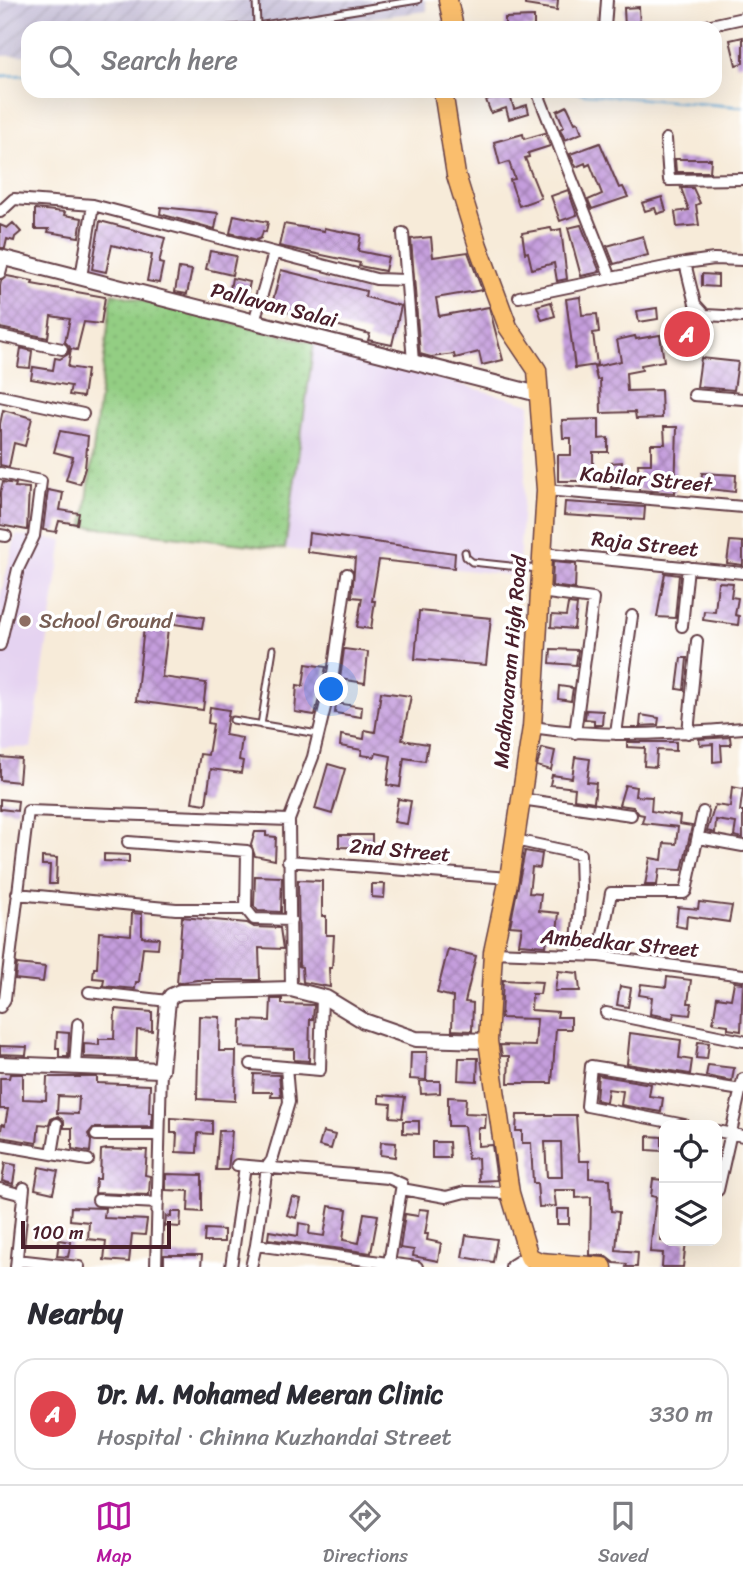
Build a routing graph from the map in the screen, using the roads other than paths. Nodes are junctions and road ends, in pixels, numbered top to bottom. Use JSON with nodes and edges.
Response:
{"nodes":[{"id":1,"x":256,"y":0,"type":"edge"},
{"id":2,"x":418,"y":0,"type":"edge"},
{"id":3,"x":448,"y":0,"type":"edge"},
{"id":4,"x":607,"y":0,"type":"edge"},
{"id":5,"x":743,"y":18,"type":"edge"},
{"id":6,"x":257,"y":21,"type":"edge"},
{"id":7,"x":288,"y":21,"type":"edge"},
{"id":8,"x":452,"y":21,"type":"edge"},
{"id":9,"x":606,"y":21,"type":"edge"},
{"id":10,"x":722,"y":23,"type":"edge"},
{"id":11,"x":444,"y":98,"type":"edge"},
{"id":12,"x":540,"y":98,"type":"edge"},
{"id":13,"x":666,"y":138,"type":"dead end"},
{"id":14,"x":743,"y":179,"type":"edge"},
{"id":15,"x":93,"y":205,"type":"junction"},
{"id":16,"x":0,"y":212,"type":"edge"},
{"id":17,"x":403,"y":233,"type":"dead end"},
{"id":18,"x":274,"y":253,"type":"junction"},
{"id":19,"x":743,"y":260,"type":"edge"},
{"id":20,"x":1,"y":263,"type":"edge"},
{"id":21,"x":685,"y":263,"type":"junction"},
{"id":22,"x":81,"y":277,"type":"junction"},
{"id":23,"x":611,"y":278,"type":"junction"},
{"id":24,"x":406,"y":280,"type":"junction"},
{"id":25,"x":519,"y":297,"type":"dead end"},
{"id":26,"x":743,"y":317,"type":"edge"},
{"id":27,"x":254,"y":322,"type":"junction"},
{"id":28,"x":0,"y":336,"type":"edge"},
{"id":29,"x":62,"y":349,"type":"dead end"},
{"id":30,"x":412,"y":362,"type":"junction"},
{"id":31,"x":538,"y":394,"type":"junction"},
{"id":32,"x":694,"y":395,"type":"dead end"},
{"id":33,"x":0,"y":396,"type":"edge"},
{"id":34,"x":743,"y":399,"type":"edge"},
{"id":35,"x":83,"y":414,"type":"dead end"},
{"id":36,"x":0,"y":472,"type":"edge"},
{"id":37,"x":546,"y":490,"type":"junction"},
{"id":38,"x":743,"y":507,"type":"edge"},
{"id":39,"x":465,"y":552,"type":"dead end"},
{"id":40,"x":542,"y":561,"type":"junction"},
{"id":41,"x":688,"y":567,"type":"junction"},
{"id":42,"x":743,"y":573,"type":"edge"},
{"id":43,"x":347,"y":574,"type":"dead end"},
{"id":44,"x":540,"y":592,"type":"junction"},
{"id":45,"x":632,"y":615,"type":"dead end"},
{"id":46,"x":682,"y":626,"type":"dead end"},
{"id":47,"x":697,"y":641,"type":"dead end"},
{"id":48,"x":0,"y":645,"type":"edge"},
{"id":49,"x":273,"y":649,"type":"dead end"},
{"id":50,"x":233,"y":720,"type":"dead end"},
{"id":51,"x":261,"y":725,"type":"junction"},
{"id":52,"x":532,"y":727,"type":"junction"},
{"id":53,"x":743,"y":728,"type":"edge"},
{"id":54,"x":575,"y":733,"type":"junction"},
{"id":55,"x":688,"y":733,"type":"junction"},
{"id":56,"x":318,"y":734,"type":"junction"},
{"id":57,"x":616,"y":734,"type":"junction"},
{"id":58,"x":521,"y":799,"type":"junction"},
{"id":59,"x":704,"y":812,"type":"dead end"},
{"id":60,"x":631,"y":815,"type":"dead end"},
{"id":61,"x":289,"y":820,"type":"junction"},
{"id":62,"x":699,"y":838,"type":"junction"},
{"id":63,"x":515,"y":840,"type":"junction"},
{"id":64,"x":128,"y":842,"type":"dead end"},
{"id":65,"x":743,"y":846,"type":"edge"},
{"id":66,"x":288,"y":861,"type":"junction"},
{"id":67,"x":509,"y":878,"type":"junction"},
{"id":68,"x":17,"y":894,"type":"junction"},
{"id":69,"x":246,"y":909,"type":"junction"},
{"id":70,"x":292,"y":920,"type":"junction"},
{"id":71,"x":493,"y":952,"type":"junction"},
{"id":72,"x":576,"y":955,"type":"junction"},
{"id":73,"x":599,"y":956,"type":"junction"},
{"id":74,"x":743,"y":975,"type":"edge"},
{"id":75,"x":292,"y":989,"type":"junction"},
{"id":76,"x":89,"y":992,"type":"dead end"},
{"id":77,"x":322,"y":996,"type":"junction"},
{"id":78,"x":168,"y":1001,"type":"junction"},
{"id":79,"x":0,"y":1007,"type":"edge"},
{"id":80,"x":606,"y":1013,"type":"dead end"},
{"id":81,"x":78,"y":1024,"type":"dead end"},
{"id":82,"x":488,"y":1041,"type":"junction"},
{"id":83,"x":743,"y":1041,"type":"edge"},
{"id":84,"x":0,"y":1064,"type":"edge"},
{"id":85,"x":251,"y":1064,"type":"dead end"},
{"id":86,"x":75,"y":1066,"type":"junction"},
{"id":87,"x":286,"y":1067,"type":"junction"},
{"id":88,"x":161,"y":1070,"type":"junction"},
{"id":89,"x":742,"y":1085,"type":"edge"},
{"id":90,"x":659,"y":1120,"type":"edge"},
{"id":91,"x":57,"y":1124,"type":"dead end"},
{"id":92,"x":96,"y":1135,"type":"dead end"},
{"id":93,"x":158,"y":1135,"type":"junction"},
{"id":94,"x":737,"y":1135,"type":"edge"},
{"id":95,"x":0,"y":1145,"type":"edge"},
{"id":96,"x":52,"y":1154,"type":"junction"},
{"id":97,"x":88,"y":1160,"type":"dead end"},
{"id":98,"x":267,"y":1167,"type":"junction"},
{"id":99,"x":720,"y":1183,"type":"edge"},
{"id":100,"x":0,"y":1189,"type":"edge"},
{"id":101,"x":402,"y":1189,"type":"junction"},
{"id":102,"x":510,"y":1193,"type":"junction"},
{"id":103,"x":98,"y":1200,"type":"dead end"},
{"id":104,"x":158,"y":1203,"type":"junction"},
{"id":105,"x":235,"y":1238,"type":"junction"},
{"id":106,"x":256,"y":1242,"type":"junction"},
{"id":107,"x":529,"y":1257,"type":"junction"},
{"id":108,"x":389,"y":1262,"type":"junction"},
{"id":109,"x":17,"y":1264,"type":"edge"},
{"id":110,"x":79,"y":1267,"type":"edge"},
{"id":111,"x":156,"y":1267,"type":"edge"},
{"id":112,"x":231,"y":1267,"type":"edge"},
{"id":113,"x":251,"y":1267,"type":"edge"},
{"id":114,"x":417,"y":1267,"type":"edge"},
{"id":115,"x":513,"y":1267,"type":"edge"},
{"id":116,"x":603,"y":1267,"type":"edge"}],
"edges":[{"from":1,"to":6,"type":"lane"},
{"from":2,"to":7,"type":"lane"},
{"from":3,"to":8,"type":"main road"},
{"from":4,"to":9,"type":"street"},
{"from":5,"to":10,"type":"street"},
{"from":11,"to":31,"type":"main road","name":"Madhavaram High Road"},
{"from":12,"to":23,"type":"street"},
{"from":13,"to":14,"type":"street"},
{"from":15,"to":16,"type":"street"},
{"from":15,"to":18,"type":"street"},
{"from":15,"to":22,"type":"street"},
{"from":17,"to":24,"type":"street"},
{"from":18,"to":24,"type":"street"},
{"from":18,"to":27,"type":"street"},
{"from":19,"to":21,"type":"street"},
{"from":20,"to":22,"type":"street","name":"Pallavan Salai"},
{"from":21,"to":23,"type":"street"},
{"from":21,"to":26,"type":"street"},
{"from":22,"to":27,"type":"street","name":"Pallavan Salai"},
{"from":23,"to":25,"type":"street"},
{"from":24,"to":30,"type":"street"},
{"from":27,"to":30,"type":"street","name":"Pallavan Salai"},
{"from":28,"to":29,"type":"street"},
{"from":30,"to":31,"type":"street","name":"Pallavan Salai"},
{"from":31,"to":37,"type":"main road","name":"Madhavaram High Road"},
{"from":32,"to":34,"type":"street"},
{"from":33,"to":35,"type":"street"},
{"from":36,"to":48,"type":"street"},
{"from":37,"to":38,"type":"street","name":"Kabilar Street"},
{"from":37,"to":40,"type":"main road","name":"Madhavaram High Road"},
{"from":39,"to":40,"type":"lane"},
{"from":40,"to":41,"type":"street","name":"Raja Street"},
{"from":40,"to":44,"type":"main road","name":"Madhavaram High Road"},
{"from":41,"to":42,"type":"street","name":"Raja Street"},
{"from":41,"to":46,"type":"street"},
{"from":43,"to":56,"type":"street"},
{"from":44,"to":52,"type":"main road","name":"Madhavaram High Road"},
{"from":44,"to":54,"type":"street"},
{"from":45,"to":57,"type":"street"},
{"from":47,"to":55,"type":"street"},
{"from":49,"to":51,"type":"lane"},
{"from":50,"to":51,"type":"lane"},
{"from":51,"to":56,"type":"lane"},
{"from":52,"to":54,"type":"street"},
{"from":52,"to":58,"type":"main road","name":"Madhavaram High Road"},
{"from":53,"to":55,"type":"street"},
{"from":54,"to":57,"type":"street"},
{"from":55,"to":57,"type":"street"},
{"from":56,"to":61,"type":"street"},
{"from":58,"to":60,"type":"street"},
{"from":58,"to":63,"type":"main road","name":"Madhavaram High Road"},
{"from":59,"to":62,"type":"street"},
{"from":61,"to":66,"type":"street"},
{"from":61,"to":68,"type":"street"},
{"from":62,"to":65,"type":"street"},
{"from":62,"to":73,"type":"street"},
{"from":63,"to":67,"type":"main road","name":"Madhavaram High Road"},
{"from":63,"to":72,"type":"street"},
{"from":64,"to":69,"type":"street"},
{"from":66,"to":67,"type":"street","name":"2nd Street"},
{"from":66,"to":70,"type":"street"},
{"from":67,"to":71,"type":"main road","name":"Madhavaram High Road"},
{"from":68,"to":69,"type":"street"},
{"from":68,"to":79,"type":"street"},
{"from":69,"to":70,"type":"street"},
{"from":70,"to":75,"type":"street"},
{"from":71,"to":72,"type":"street","name":"Ambedkar Street"},
{"from":71,"to":82,"type":"main road","name":"Madhavaram High Road"},
{"from":72,"to":73,"type":"street","name":"Ambedkar Street"},
{"from":73,"to":74,"type":"street","name":"Ambedkar Street"},
{"from":75,"to":77,"type":"street"},
{"from":75,"to":78,"type":"street"},
{"from":76,"to":78,"type":"street"},
{"from":77,"to":82,"type":"street"},
{"from":77,"to":87,"type":"street"},
{"from":78,"to":88,"type":"street"},
{"from":80,"to":83,"type":"street"},
{"from":81,"to":86,"type":"street"},
{"from":82,"to":102,"type":"main road","name":"Madhavaram High Road"},
{"from":84,"to":86,"type":"street"},
{"from":85,"to":87,"type":"street"},
{"from":86,"to":88,"type":"street"},
{"from":87,"to":98,"type":"street"},
{"from":88,"to":93,"type":"street"},
{"from":89,"to":90,"type":"street"},
{"from":89,"to":94,"type":"street"},
{"from":91,"to":96,"type":"street"},
{"from":92,"to":93,"type":"street"},
{"from":93,"to":104,"type":"street"},
{"from":94,"to":99,"type":"street"},
{"from":95,"to":96,"type":"street"},
{"from":96,"to":97,"type":"street"},
{"from":98,"to":101,"type":"street"},
{"from":98,"to":105,"type":"street"},
{"from":98,"to":106,"type":"street"},
{"from":100,"to":109,"type":"street"},
{"from":101,"to":102,"type":"street"},
{"from":101,"to":108,"type":"street"},
{"from":102,"to":107,"type":"main road","name":"Madhavaram High Road"},
{"from":103,"to":104,"type":"street"},
{"from":104,"to":111,"type":"street"},
{"from":105,"to":106,"type":"street"},
{"from":105,"to":112,"type":"street"},
{"from":106,"to":108,"type":"street"},
{"from":106,"to":113,"type":"street"},
{"from":107,"to":115,"type":"street"},
{"from":107,"to":116,"type":"main road"},
{"from":108,"to":114,"type":"street"},
{"from":109,"to":110,"type":"street"}]}
